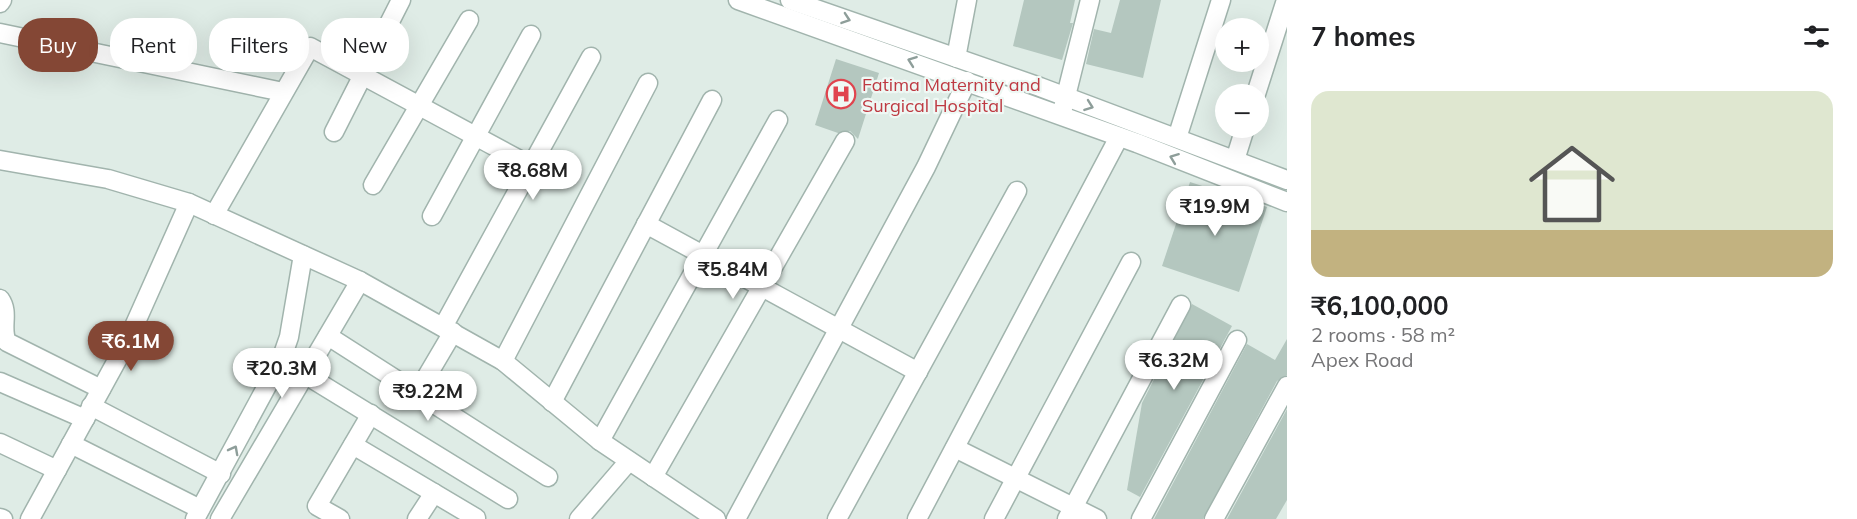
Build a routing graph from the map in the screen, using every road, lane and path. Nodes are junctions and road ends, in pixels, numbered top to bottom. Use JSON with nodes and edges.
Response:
{"nodes":[{"id":1,"x":401,"y":0,"type":"edge"},
{"id":2,"x":790,"y":0,"type":"edge"},
{"id":3,"x":967,"y":0,"type":"edge"},
{"id":4,"x":1090,"y":0,"type":"edge"},
{"id":5,"x":1221,"y":0,"type":"edge"},
{"id":6,"x":1286,"y":0,"type":"edge"},
{"id":7,"x":742,"y":1,"type":"edge"},
{"id":8,"x":469,"y":20,"type":"dead end"},
{"id":9,"x":0,"y":33,"type":"edge"},
{"id":10,"x":531,"y":36,"type":"dead end"},
{"id":11,"x":591,"y":57,"type":"dead end"},
{"id":12,"x":956,"y":58,"type":"junction"},
{"id":13,"x":362,"y":76,"type":"junction"},
{"id":14,"x":967,"y":81,"type":"junction"},
{"id":15,"x":648,"y":82,"type":"dead end"},
{"id":16,"x":1259,"y":84,"type":"edge"},
{"id":17,"x":283,"y":92,"type":"junction"},
{"id":18,"x":1066,"y":97,"type":"junction"},
{"id":19,"x":712,"y":100,"type":"dead end"},
{"id":20,"x":419,"y":106,"type":"junction"},
{"id":21,"x":1061,"y":116,"type":"junction"},
{"id":22,"x":778,"y":120,"type":"dead end"},
{"id":23,"x":334,"y":132,"type":"dead end"},
{"id":24,"x":476,"y":136,"type":"junction"},
{"id":25,"x":1119,"y":137,"type":"junction"},
{"id":26,"x":1177,"y":138,"type":"junction"},
{"id":27,"x":1242,"y":138,"type":"edge"},
{"id":28,"x":845,"y":141,"type":"dead end"},
{"id":29,"x":0,"y":160,"type":"edge"},
{"id":30,"x":1235,"y":160,"type":"junction"},
{"id":31,"x":531,"y":166,"type":"junction"},
{"id":32,"x":1287,"y":180,"type":"edge"},
{"id":33,"x":373,"y":185,"type":"dead end"},
{"id":34,"x":1017,"y":191,"type":"dead end"},
{"id":35,"x":1287,"y":202,"type":"edge"},
{"id":36,"x":189,"y":203,"type":"junction"},
{"id":37,"x":214,"y":215,"type":"junction"},
{"id":38,"x":432,"y":216,"type":"dead end"},
{"id":39,"x":646,"y":224,"type":"junction"},
{"id":40,"x":303,"y":255,"type":"junction"},
{"id":41,"x":703,"y":255,"type":"junction"},
{"id":42,"x":1131,"y":262,"type":"dead end"},
{"id":43,"x":360,"y":281,"type":"junction"},
{"id":44,"x":761,"y":287,"type":"junction"},
{"id":45,"x":0,"y":299,"type":"edge"},
{"id":46,"x":1181,"y":305,"type":"dead end"},
{"id":47,"x":839,"y":329,"type":"junction"},
{"id":48,"x":448,"y":330,"type":"junction"},
{"id":49,"x":328,"y":336,"type":"junction"},
{"id":50,"x":1237,"y":340,"type":"dead end"},
{"id":51,"x":503,"y":361,"type":"junction"},
{"id":52,"x":918,"y":372,"type":"junction"},
{"id":53,"x":306,"y":375,"type":"junction"},
{"id":54,"x":0,"y":382,"type":"edge"},
{"id":55,"x":1287,"y":386,"type":"edge"},
{"id":56,"x":101,"y":389,"type":"junction"},
{"id":57,"x":417,"y":393,"type":"junction"},
{"id":58,"x":552,"y":402,"type":"junction"},
{"id":59,"x":88,"y":412,"type":"junction"},
{"id":60,"x":371,"y":414,"type":"junction"},
{"id":61,"x":600,"y":441,"type":"junction"},
{"id":62,"x":0,"y":443,"type":"edge"},
{"id":63,"x":71,"y":444,"type":"junction"},
{"id":64,"x":353,"y":445,"type":"junction"},
{"id":65,"x":955,"y":448,"type":"junction"},
{"id":66,"x":629,"y":461,"type":"junction"},
{"id":67,"x":57,"y":470,"type":"junction"},
{"id":68,"x":221,"y":474,"type":"junction"},
{"id":69,"x":548,"y":477,"type":"dead end"},
{"id":70,"x":653,"y":477,"type":"junction"},
{"id":71,"x":1016,"y":479,"type":"junction"},
{"id":72,"x":434,"y":493,"type":"junction"},
{"id":73,"x":508,"y":499,"type":"dead end"},
{"id":74,"x":694,"y":513,"type":"edge"},
{"id":75,"x":1070,"y":513,"type":"edge"},
{"id":76,"x":197,"y":514,"type":"edge"},
{"id":77,"x":476,"y":518,"type":"edge"},
{"id":78,"x":30,"y":519,"type":"edge"},
{"id":79,"x":220,"y":519,"type":"edge"},
{"id":80,"x":340,"y":519,"type":"edge"},
{"id":81,"x":417,"y":519,"type":"edge"},
{"id":82,"x":579,"y":519,"type":"edge"},
{"id":83,"x":716,"y":519,"type":"edge"},
{"id":84,"x":736,"y":519,"type":"edge"},
{"id":85,"x":837,"y":519,"type":"edge"},
{"id":86,"x":917,"y":519,"type":"edge"},
{"id":87,"x":994,"y":519,"type":"edge"},
{"id":88,"x":1097,"y":519,"type":"edge"},
{"id":89,"x":1141,"y":519,"type":"edge"},
{"id":90,"x":1214,"y":519,"type":"edge"}],
"edges":[{"from":1,"to":13,"type":"street"},
{"from":2,"to":12,"type":"street","one_way":true},
{"from":3,"to":12,"type":"street"},
{"from":4,"to":18,"type":"street"},
{"from":5,"to":26,"type":"street"},
{"from":6,"to":16,"type":"street"},
{"from":14,"to":7,"type":"street","one_way":true},
{"from":8,"to":20,"type":"street"},
{"from":9,"to":17,"type":"street"},
{"from":10,"to":24,"type":"street"},
{"from":11,"to":31,"type":"street"},
{"from":12,"to":18,"type":"street"},
{"from":13,"to":17,"type":"street"},
{"from":13,"to":20,"type":"street"},
{"from":13,"to":23,"type":"street"},
{"from":14,"to":21,"type":"street"},
{"from":14,"to":47,"type":"street"},
{"from":15,"to":51,"type":"street"},
{"from":17,"to":37,"type":"street"},
{"from":18,"to":21,"type":"street"},
{"from":18,"to":26,"type":"street","one_way":true},
{"from":19,"to":39,"type":"street"},
{"from":20,"to":24,"type":"street"},
{"from":20,"to":33,"type":"street"},
{"from":21,"to":25,"type":"street"},
{"from":22,"to":41,"type":"street"},
{"from":24,"to":31,"type":"street"},
{"from":24,"to":38,"type":"street"},
{"from":35,"to":25,"type":"street","one_way":true},
{"from":25,"to":65,"type":"street"},
{"from":26,"to":30,"type":"street"},
{"from":27,"to":30,"type":"street"},
{"from":28,"to":44,"type":"street"},
{"from":29,"to":36,"type":"street"},
{"from":30,"to":32,"type":"street"},
{"from":31,"to":48,"type":"street"},
{"from":34,"to":52,"type":"street"},
{"from":36,"to":37,"type":"street"},
{"from":36,"to":56,"type":"street"},
{"from":37,"to":40,"type":"street"},
{"from":39,"to":41,"type":"street"},
{"from":39,"to":58,"type":"street"},
{"from":40,"to":43,"type":"street"},
{"from":68,"to":40,"type":"street","one_way":true},
{"from":41,"to":44,"type":"street"},
{"from":41,"to":61,"type":"street"},
{"from":42,"to":71,"type":"street"},
{"from":43,"to":48,"type":"street"},
{"from":43,"to":49,"type":"street"},
{"from":44,"to":47,"type":"street"},
{"from":44,"to":70,"type":"street"},
{"from":45,"to":56,"type":"street"},
{"from":46,"to":75,"type":"street"},
{"from":47,"to":52,"type":"street"},
{"from":47,"to":84,"type":"street"},
{"from":48,"to":51,"type":"street"},
{"from":48,"to":57,"type":"street"},
{"from":49,"to":53,"type":"street"},
{"from":49,"to":57,"type":"street"},
{"from":50,"to":89,"type":"street"},
{"from":51,"to":58,"type":"street"},
{"from":52,"to":85,"type":"street"},
{"from":53,"to":60,"type":"street"},
{"from":53,"to":79,"type":"street"},
{"from":54,"to":59,"type":"street"},
{"from":55,"to":90,"type":"street"},
{"from":56,"to":59,"type":"street"},
{"from":57,"to":69,"type":"street"},
{"from":58,"to":61,"type":"street"},
{"from":59,"to":63,"type":"street"},
{"from":59,"to":68,"type":"street"},
{"from":60,"to":64,"type":"street"},
{"from":60,"to":73,"type":"street"},
{"from":61,"to":66,"type":"street"},
{"from":62,"to":67,"type":"street"},
{"from":63,"to":67,"type":"street"},
{"from":63,"to":76,"type":"street"},
{"from":64,"to":72,"type":"street"},
{"from":64,"to":80,"type":"street"},
{"from":65,"to":71,"type":"street"},
{"from":65,"to":86,"type":"street"},
{"from":66,"to":70,"type":"street"},
{"from":66,"to":82,"type":"street"},
{"from":67,"to":78,"type":"street"},
{"from":68,"to":76,"type":"street"},
{"from":70,"to":74,"type":"street"},
{"from":71,"to":75,"type":"street"},
{"from":71,"to":87,"type":"street"},
{"from":72,"to":77,"type":"street"},
{"from":72,"to":81,"type":"street"},
{"from":74,"to":83,"type":"street"},
{"from":75,"to":88,"type":"street"}]}
